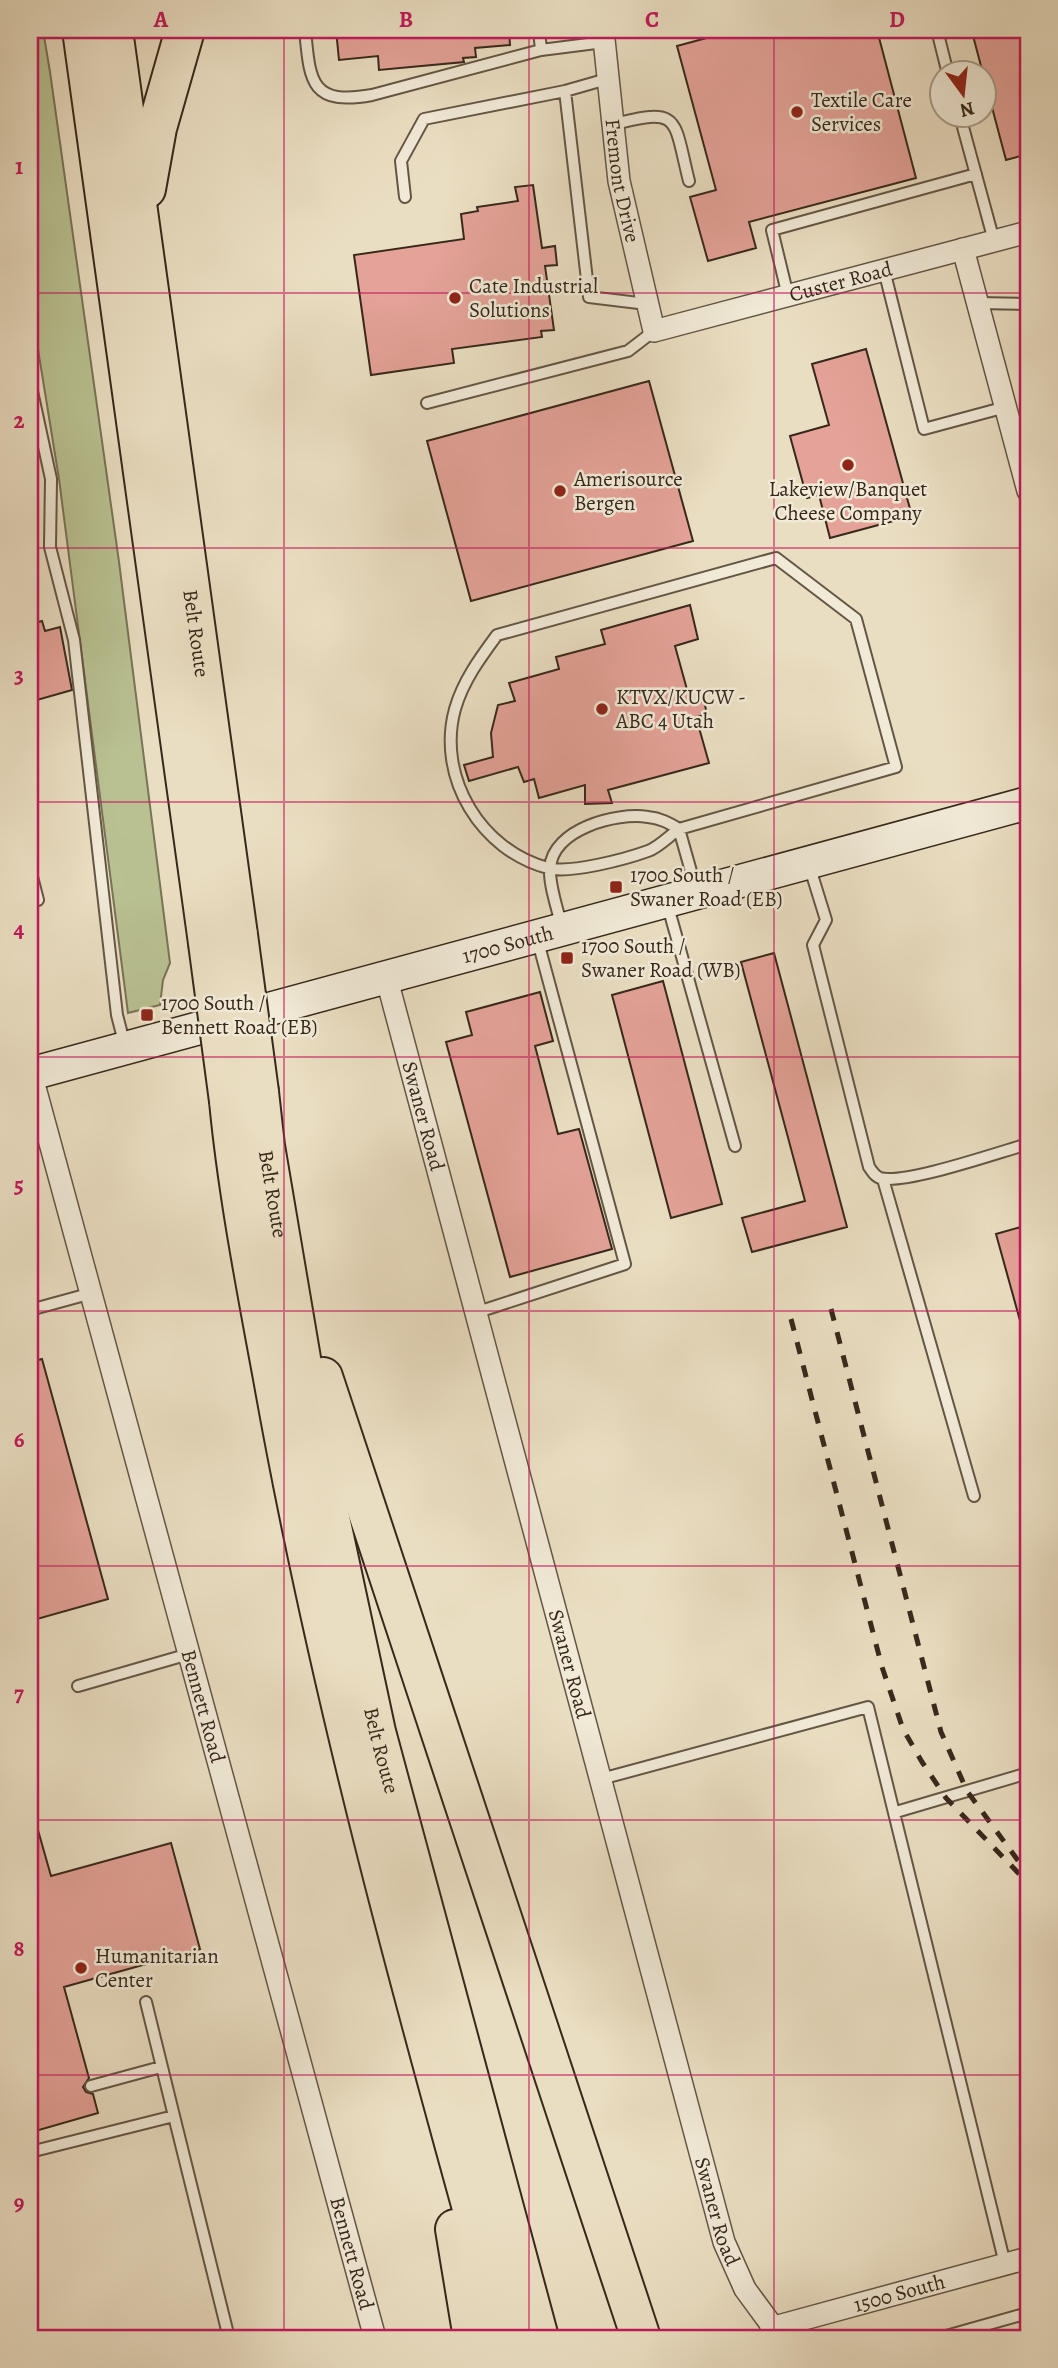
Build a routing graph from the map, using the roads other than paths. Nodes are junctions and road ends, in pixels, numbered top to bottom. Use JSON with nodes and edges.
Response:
{"nodes":[{"id":1,"x":55,"y":30,"type":"edge"},
{"id":2,"x":82,"y":30,"type":"edge"},
{"id":3,"x":113,"y":30,"type":"edge"},
{"id":4,"x":185,"y":30,"type":"edge"},
{"id":5,"x":305,"y":30,"type":"edge"},
{"id":6,"x":540,"y":30,"type":"edge"},
{"id":7,"x":937,"y":30,"type":"edge"},
{"id":8,"x":603,"y":36,"type":"edge"},
{"id":9,"x":541,"y":50,"type":"junction"},
{"id":10,"x":944,"y":60,"type":"edge"},
{"id":11,"x":607,"y":79,"type":"junction"},
{"id":12,"x":565,"y":91,"type":"junction"},
{"id":13,"x":611,"y":125,"type":"junction"},
{"id":14,"x":964,"y":130,"type":"edge"},
{"id":15,"x":975,"y":174,"type":"junction"},
{"id":16,"x":689,"y":181,"type":"dead end"},
{"id":17,"x":405,"y":197,"type":"dead end"},
{"id":18,"x":139,"y":226,"type":"junction"},
{"id":19,"x":1028,"y":232,"type":"edge"},
{"id":20,"x":994,"y":241,"type":"junction"},
{"id":21,"x":963,"y":249,"type":"junction"},
{"id":22,"x":884,"y":270,"type":"junction"},
{"id":23,"x":788,"y":296,"type":"junction"},
{"id":24,"x":978,"y":303,"type":"junction"},
{"id":25,"x":647,"y":304,"type":"junction"},
{"id":26,"x":1028,"y":304,"type":"edge"},
{"id":27,"x":654,"y":331,"type":"junction"},
{"id":28,"x":130,"y":378,"type":"junction"},
{"id":29,"x":30,"y":382,"type":"edge"},
{"id":30,"x":427,"y":403,"type":"dead end"},
{"id":31,"x":1006,"y":407,"type":"junction"},
{"id":32,"x":1028,"y":491,"type":"edge"},
{"id":33,"x":1028,"y":803,"type":"edge"},
{"id":34,"x":679,"y":829,"type":"junction"},
{"id":35,"x":808,"y":862,"type":"junction"},
{"id":36,"x":30,"y":869,"type":"edge"},
{"id":37,"x":550,"y":869,"type":"junction"},
{"id":38,"x":697,"y":892,"type":"junction"},
{"id":39,"x":38,"y":900,"type":"dead end"},
{"id":40,"x":666,"y":900,"type":"junction"},
{"id":41,"x":549,"y":932,"type":"junction"},
{"id":42,"x":223,"y":939,"type":"junction"},
{"id":43,"x":386,"y":976,"type":"junction"},
{"id":44,"x":125,"y":1048,"type":"junction"},
{"id":45,"x":30,"y":1072,"type":"edge"},
{"id":46,"x":244,"y":1097,"type":"junction"},
{"id":47,"x":1028,"y":1144,"type":"edge"},
{"id":48,"x":735,"y":1146,"type":"dead end"},
{"id":49,"x":883,"y":1179,"type":"junction"},
{"id":50,"x":283,"y":1259,"type":"junction"},
{"id":51,"x":92,"y":1293,"type":"junction"},
{"id":52,"x":30,"y":1310,"type":"edge"},
{"id":53,"x":478,"y":1312,"type":"junction"},
{"id":54,"x":974,"y":1496,"type":"dead end"},
{"id":55,"x":189,"y":1654,"type":"junction"},
{"id":56,"x":78,"y":1686,"type":"dead end"},
{"id":57,"x":1028,"y":1773,"type":"edge"},
{"id":58,"x":601,"y":1779,"type":"junction"},
{"id":59,"x":896,"y":1812,"type":"junction"},
{"id":60,"x":146,"y":2002,"type":"dead end"},
{"id":61,"x":423,"y":2033,"type":"junction"},
{"id":62,"x":161,"y":2067,"type":"junction"},
{"id":63,"x":91,"y":2086,"type":"dead end"},
{"id":64,"x":174,"y":2116,"type":"junction"},
{"id":65,"x":30,"y":2152,"type":"edge"},
{"id":66,"x":1021,"y":2262,"type":"edge"},
{"id":67,"x":1028,"y":2313,"type":"edge"},
{"id":68,"x":776,"y":2333,"type":"edge"},
{"id":69,"x":229,"y":2338,"type":"edge"},
{"id":70,"x":375,"y":2338,"type":"edge"},
{"id":71,"x":473,"y":2338,"type":"edge"},
{"id":72,"x":508,"y":2338,"type":"edge"},
{"id":73,"x":539,"y":2338,"type":"edge"},
{"id":74,"x":641,"y":2338,"type":"edge"},
{"id":75,"x":939,"y":2338,"type":"edge"}],
"edges":[{"from":1,"to":28,"type":"highway"},
{"from":2,"to":28,"type":"highway","name":"Belt Route"},
{"from":3,"to":18,"type":"highway","name":"Belt Route"},
{"from":4,"to":18,"type":"highway"},
{"from":5,"to":9,"type":"lane"},
{"from":6,"to":9,"type":"lane"},
{"from":7,"to":10,"type":"lane"},
{"from":8,"to":9,"type":"lane"},
{"from":8,"to":11,"type":"street","name":"Fremont Drive"},
{"from":11,"to":12,"type":"lane"},
{"from":11,"to":13,"type":"street","name":"Fremont Drive"},
{"from":12,"to":17,"type":"lane"},
{"from":12,"to":25,"type":"lane"},
{"from":13,"to":16,"type":"lane"},
{"from":13,"to":25,"type":"street","name":"Fremont Drive"},
{"from":14,"to":15,"type":"lane"},
{"from":15,"to":20,"type":"lane"},
{"from":15,"to":23,"type":"lane"},
{"from":18,"to":42,"type":"highway","name":"Belt Route"},
{"from":19,"to":20,"type":"street","name":"Custer Road"},
{"from":20,"to":21,"type":"street","name":"Custer Road"},
{"from":21,"to":22,"type":"street","name":"Custer Road"},
{"from":21,"to":24,"type":"street"},
{"from":22,"to":23,"type":"street","name":"Custer Road"},
{"from":22,"to":31,"type":"lane"},
{"from":23,"to":27,"type":"street","name":"Custer Road"},
{"from":24,"to":26,"type":"lane"},
{"from":24,"to":31,"type":"street"},
{"from":25,"to":27,"type":"street","name":"Fremont Drive"},
{"from":27,"to":30,"type":"lane"},
{"from":28,"to":42,"type":"highway","name":"Belt Route"},
{"from":29,"to":44,"type":"lane"},
{"from":31,"to":32,"type":"street"},
{"from":33,"to":35,"type":"street","name":"1700 South"},
{"from":34,"to":37,"type":"lane"},
{"from":34,"to":37,"type":"lane"},
{"from":34,"to":37,"type":"lane"},
{"from":34,"to":38,"type":"lane"},
{"from":35,"to":38,"type":"street","name":"1700 South"},
{"from":35,"to":49,"type":"lane"},
{"from":36,"to":39,"type":"lane"},
{"from":37,"to":41,"type":"lane"},
{"from":38,"to":40,"type":"street","name":"1700 South"},
{"from":40,"to":41,"type":"street","name":"1700 South"},
{"from":40,"to":48,"type":"lane"},
{"from":41,"to":43,"type":"street","name":"1700 South"},
{"from":41,"to":53,"type":"lane"},
{"from":42,"to":46,"type":"highway","name":"Belt Route","bridge":true},
{"from":43,"to":44,"type":"street","name":"1700 South"},
{"from":43,"to":53,"type":"street","name":"Swaner Road"},
{"from":44,"to":45,"type":"street","name":"1700 South"},
{"from":45,"to":51,"type":"street","name":"Bennett Road"},
{"from":46,"to":50,"type":"highway","name":"Belt Route"},
{"from":46,"to":61,"type":"highway","name":"Belt Route"},
{"from":47,"to":49,"type":"lane"},
{"from":49,"to":54,"type":"lane"},
{"from":50,"to":73,"type":"highway","name":"Belt Route"},
{"from":50,"to":74,"type":"highway"},
{"from":51,"to":52,"type":"lane"},
{"from":51,"to":55,"type":"street","name":"Bennett Road"},
{"from":53,"to":58,"type":"street","name":"Swaner Road"},
{"from":55,"to":56,"type":"lane"},
{"from":55,"to":70,"type":"street","name":"Bennett Road"},
{"from":57,"to":59,"type":"lane"},
{"from":58,"to":59,"type":"lane"},
{"from":58,"to":68,"type":"street","name":"Swaner Road"},
{"from":59,"to":66,"type":"lane"},
{"from":60,"to":62,"type":"lane"},
{"from":61,"to":71,"type":"highway"},
{"from":61,"to":72,"type":"highway","name":"Belt Route"},
{"from":62,"to":63,"type":"lane"},
{"from":62,"to":64,"type":"lane"},
{"from":64,"to":65,"type":"lane"},
{"from":64,"to":69,"type":"lane"},
{"from":66,"to":68,"type":"street","name":"1500 South"},
{"from":67,"to":75,"type":"lane"}]}
